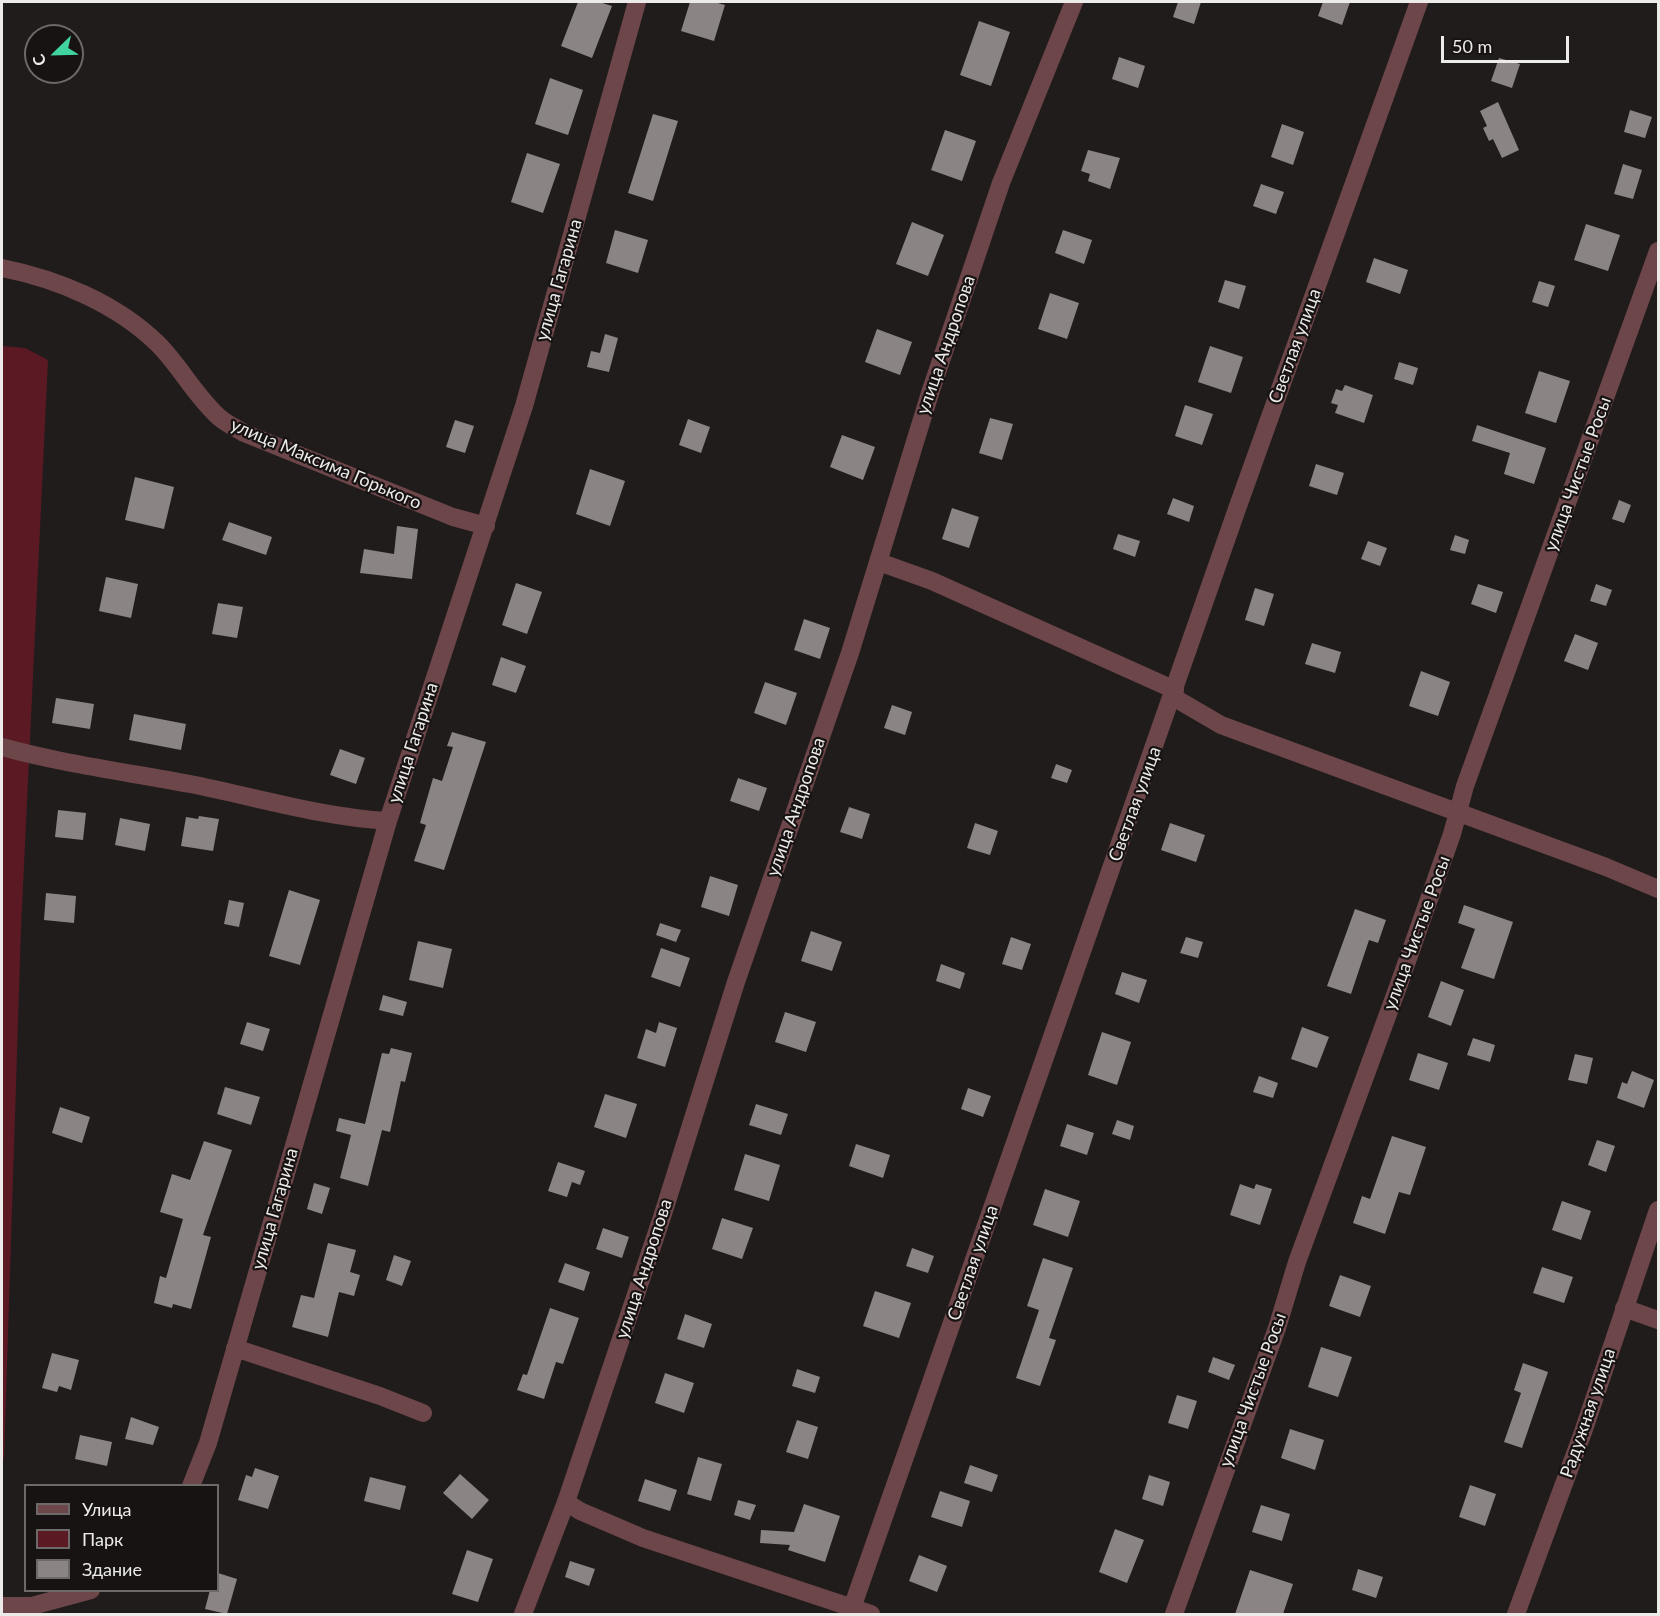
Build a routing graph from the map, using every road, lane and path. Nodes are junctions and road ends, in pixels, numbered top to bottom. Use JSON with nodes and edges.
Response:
{"nodes":[{"id":1,"x":637,"y":2,"type":"edge"},
{"id":2,"x":1074,"y":2,"type":"edge"},
{"id":3,"x":1419,"y":2,"type":"edge"},
{"id":4,"x":1659,"y":251,"type":"edge"},
{"id":5,"x":2,"y":267,"type":"edge"},
{"id":6,"x":486,"y":526,"type":"junction"},
{"id":7,"x":879,"y":562,"type":"junction"},
{"id":8,"x":1174,"y":693,"type":"junction"},
{"id":9,"x":2,"y":747,"type":"edge"},
{"id":10,"x":1458,"y":813,"type":"junction"},
{"id":11,"x":388,"y":821,"type":"junction"},
{"id":12,"x":1659,"y":889,"type":"edge"},
{"id":13,"x":1659,"y":1210,"type":"edge"},
{"id":14,"x":1624,"y":1308,"type":"junction"},
{"id":15,"x":1659,"y":1320,"type":"edge"},
{"id":16,"x":235,"y":1348,"type":"junction"},
{"id":17,"x":423,"y":1413,"type":"dead end"},
{"id":18,"x":191,"y":1484,"type":"edge"},
{"id":19,"x":566,"y":1502,"type":"junction"},
{"id":20,"x":84,"y":1592,"type":"edge"},
{"id":21,"x":2,"y":1606,"type":"edge"},
{"id":22,"x":852,"y":1608,"type":"junction"},
{"id":23,"x":523,"y":1614,"type":"edge"},
{"id":24,"x":871,"y":1614,"type":"edge"},
{"id":25,"x":1174,"y":1614,"type":"edge"},
{"id":26,"x":1516,"y":1614,"type":"edge"}],
"edges":[{"from":1,"to":6,"type":"street","name":"улица Гагарина"},
{"from":2,"to":7,"type":"street","name":"улица Андропова"},
{"from":3,"to":8,"type":"street","name":"Светлая улица"},
{"from":4,"to":10,"type":"street","name":"улица Чистые Росы"},
{"from":5,"to":6,"type":"street","name":"улица Максима Горького"},
{"from":6,"to":11,"type":"street","name":"улица Гагарина"},
{"from":7,"to":8,"type":"street"},
{"from":7,"to":19,"type":"street","name":"улица Андропова"},
{"from":8,"to":10,"type":"street"},
{"from":8,"to":22,"type":"street","name":"Светлая улица"},
{"from":9,"to":11,"type":"street"},
{"from":10,"to":12,"type":"street"},
{"from":10,"to":25,"type":"street","name":"улица Чистые Росы"},
{"from":11,"to":16,"type":"street","name":"улица Гагарина"},
{"from":13,"to":14,"type":"street","name":"Радужная улица"},
{"from":14,"to":15,"type":"street"},
{"from":14,"to":26,"type":"street","name":"Радужная улица"},
{"from":16,"to":17,"type":"street"},
{"from":16,"to":18,"type":"street","name":"улица Гагарина"},
{"from":19,"to":22,"type":"street"},
{"from":19,"to":23,"type":"street","name":"улица Андропова"},
{"from":20,"to":21,"type":"street"},
{"from":22,"to":24,"type":"street"}]}
